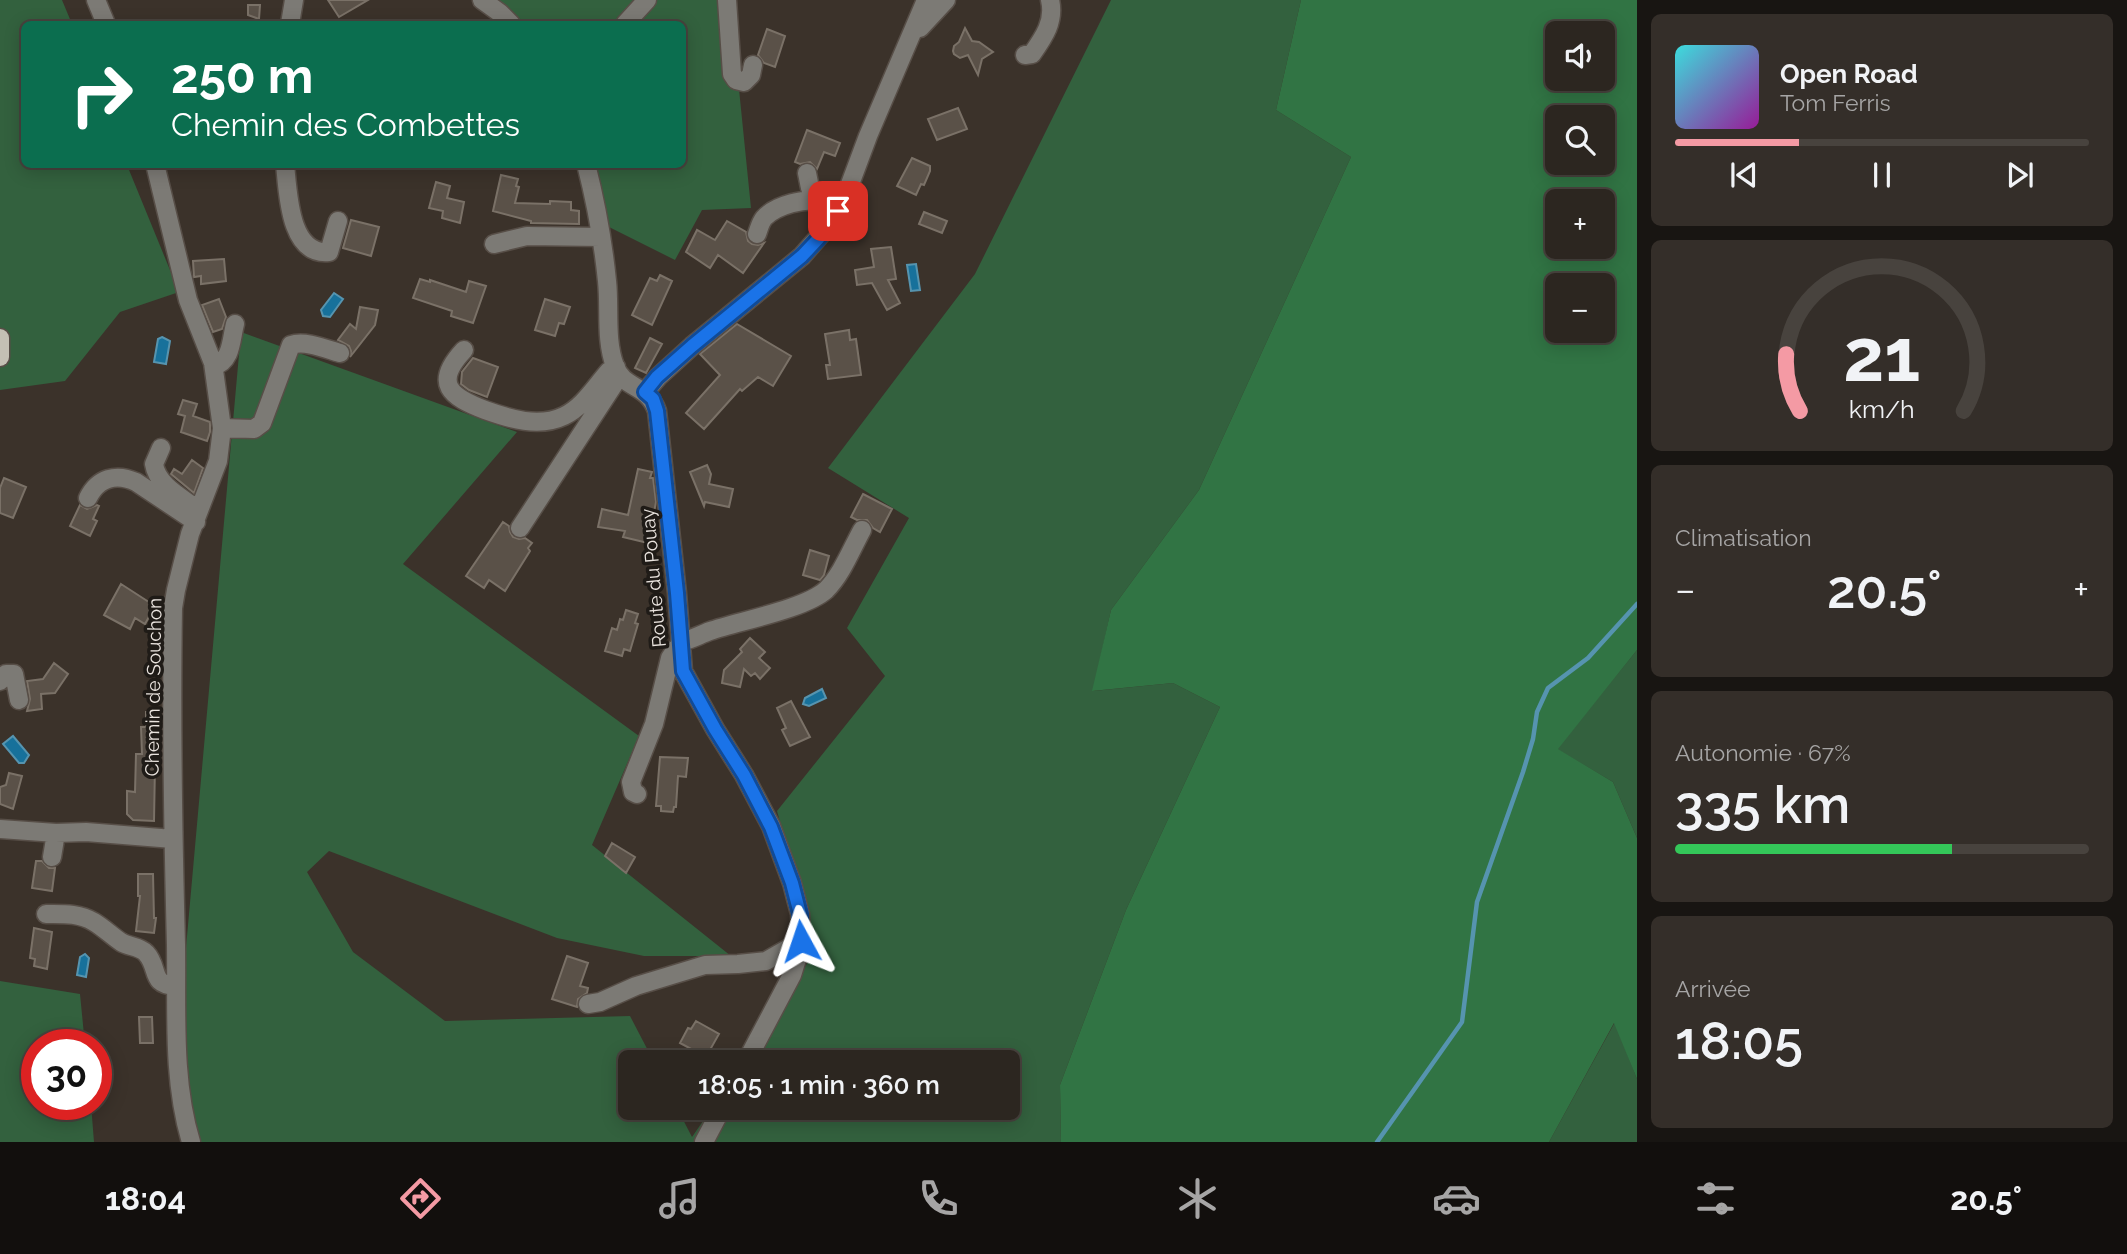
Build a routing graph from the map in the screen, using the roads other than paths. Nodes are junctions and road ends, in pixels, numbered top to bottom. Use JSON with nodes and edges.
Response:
{"nodes":[{"id":1,"x":96,"y":0,"type":"edge"},
{"id":2,"x":294,"y":0,"type":"edge"},
{"id":3,"x":482,"y":0,"type":"edge"},
{"id":4,"x":647,"y":0,"type":"edge"},
{"id":5,"x":726,"y":0,"type":"edge"},
{"id":6,"x":926,"y":0,"type":"edge"},
{"id":7,"x":946,"y":0,"type":"edge"},
{"id":8,"x":1050,"y":0,"type":"edge"},
{"id":9,"x":105,"y":21,"type":"edge"},
{"id":10,"x":290,"y":21,"type":"edge"},
{"id":11,"x":509,"y":21,"type":"edge"},
{"id":12,"x":628,"y":21,"type":"edge"},
{"id":13,"x":912,"y":32,"type":"junction"},
{"id":14,"x":1025,"y":55,"type":"dead end"},
{"id":15,"x":753,"y":65,"type":"dead end"},
{"id":16,"x":156,"y":168,"type":"edge"},
{"id":17,"x":286,"y":168,"type":"edge"},
{"id":18,"x":587,"y":168,"type":"edge"},
{"id":19,"x":807,"y":173,"type":"dead end"},
{"id":20,"x":821,"y":202,"type":"junction"},
{"id":21,"x":838,"y":211,"type":"junction"},
{"id":22,"x":338,"y":221,"type":"dead end"},
{"id":23,"x":757,"y":234,"type":"dead end"},
{"id":24,"x":601,"y":237,"type":"junction"},
{"id":25,"x":494,"y":244,"type":"dead end"},
{"id":26,"x":235,"y":324,"type":"dead end"},
{"id":27,"x":0,"y":338,"type":"edge"},
{"id":28,"x":464,"y":350,"type":"dead end"},
{"id":29,"x":340,"y":353,"type":"dead end"},
{"id":30,"x":0,"y":357,"type":"edge"},
{"id":31,"x":214,"y":366,"type":"junction"},
{"id":32,"x":618,"y":371,"type":"junction"},
{"id":33,"x":645,"y":392,"type":"junction"},
{"id":34,"x":222,"y":428,"type":"junction"},
{"id":35,"x":161,"y":448,"type":"dead end"},
{"id":36,"x":88,"y":498,"type":"dead end"},
{"id":37,"x":198,"y":516,"type":"junction"},
{"id":38,"x":520,"y":528,"type":"dead end"},
{"id":39,"x":862,"y":530,"type":"dead end"},
{"id":40,"x":680,"y":645,"type":"junction"},
{"id":41,"x":0,"y":681,"type":"edge"},
{"id":42,"x":19,"y":700,"type":"dead end"},
{"id":43,"x":637,"y":794,"type":"dead end"},
{"id":44,"x":0,"y":829,"type":"edge"},
{"id":45,"x":56,"y":833,"type":"junction"},
{"id":46,"x":173,"y":839,"type":"junction"},
{"id":47,"x":52,"y":857,"type":"dead end"},
{"id":48,"x":46,"y":914,"type":"dead end"},
{"id":49,"x":801,"y":941,"type":"junction"},
{"id":50,"x":176,"y":986,"type":"junction"},
{"id":51,"x":588,"y":1004,"type":"dead end"},
{"id":52,"x":752,"y":1050,"type":"edge"},
{"id":53,"x":716,"y":1120,"type":"edge"},
{"id":54,"x":191,"y":1142,"type":"edge"},
{"id":55,"x":704,"y":1142,"type":"edge"}],
"edges":[{"from":1,"to":9,"type":"street"},
{"from":2,"to":10,"type":"street"},
{"from":3,"to":11,"type":"street"},
{"from":4,"to":12,"type":"street"},
{"from":5,"to":15,"type":"street"},
{"from":6,"to":13,"type":"street"},
{"from":7,"to":13,"type":"street"},
{"from":8,"to":14,"type":"street"},
{"from":13,"to":21,"type":"street"},
{"from":16,"to":31,"type":"street","name":"Chemin de Souchon"},
{"from":17,"to":22,"type":"street"},
{"from":18,"to":24,"type":"street"},
{"from":19,"to":20,"type":"street"},
{"from":20,"to":21,"type":"street"},
{"from":20,"to":23,"type":"street"},
{"from":21,"to":33,"type":"street"},
{"from":24,"to":25,"type":"street"},
{"from":24,"to":32,"type":"street"},
{"from":26,"to":31,"type":"street"},
{"from":27,"to":30,"type":"main road"},
{"from":28,"to":32,"type":"street"},
{"from":29,"to":34,"type":"street"},
{"from":31,"to":34,"type":"street","name":"Chemin de Souchon"},
{"from":32,"to":33,"type":"street"},
{"from":32,"to":38,"type":"street"},
{"from":33,"to":40,"type":"street","name":"Route du Pouay"},
{"from":34,"to":37,"type":"street","name":"Chemin de Souchon"},
{"from":35,"to":37,"type":"street"},
{"from":36,"to":37,"type":"street"},
{"from":37,"to":46,"type":"street","name":"Chemin de Souchon"},
{"from":39,"to":40,"type":"street"},
{"from":40,"to":43,"type":"street"},
{"from":40,"to":49,"type":"street","name":"Route du Pouay"},
{"from":41,"to":42,"type":"street"},
{"from":44,"to":45,"type":"street"},
{"from":45,"to":46,"type":"street"},
{"from":45,"to":47,"type":"street"},
{"from":46,"to":50,"type":"street","name":"Chemin de Souchon"},
{"from":48,"to":50,"type":"street"},
{"from":49,"to":51,"type":"street"},
{"from":49,"to":52,"type":"street","name":"Route du Pouay"},
{"from":50,"to":54,"type":"street","name":"Chemin de Souchon"},
{"from":53,"to":55,"type":"street"}]}
